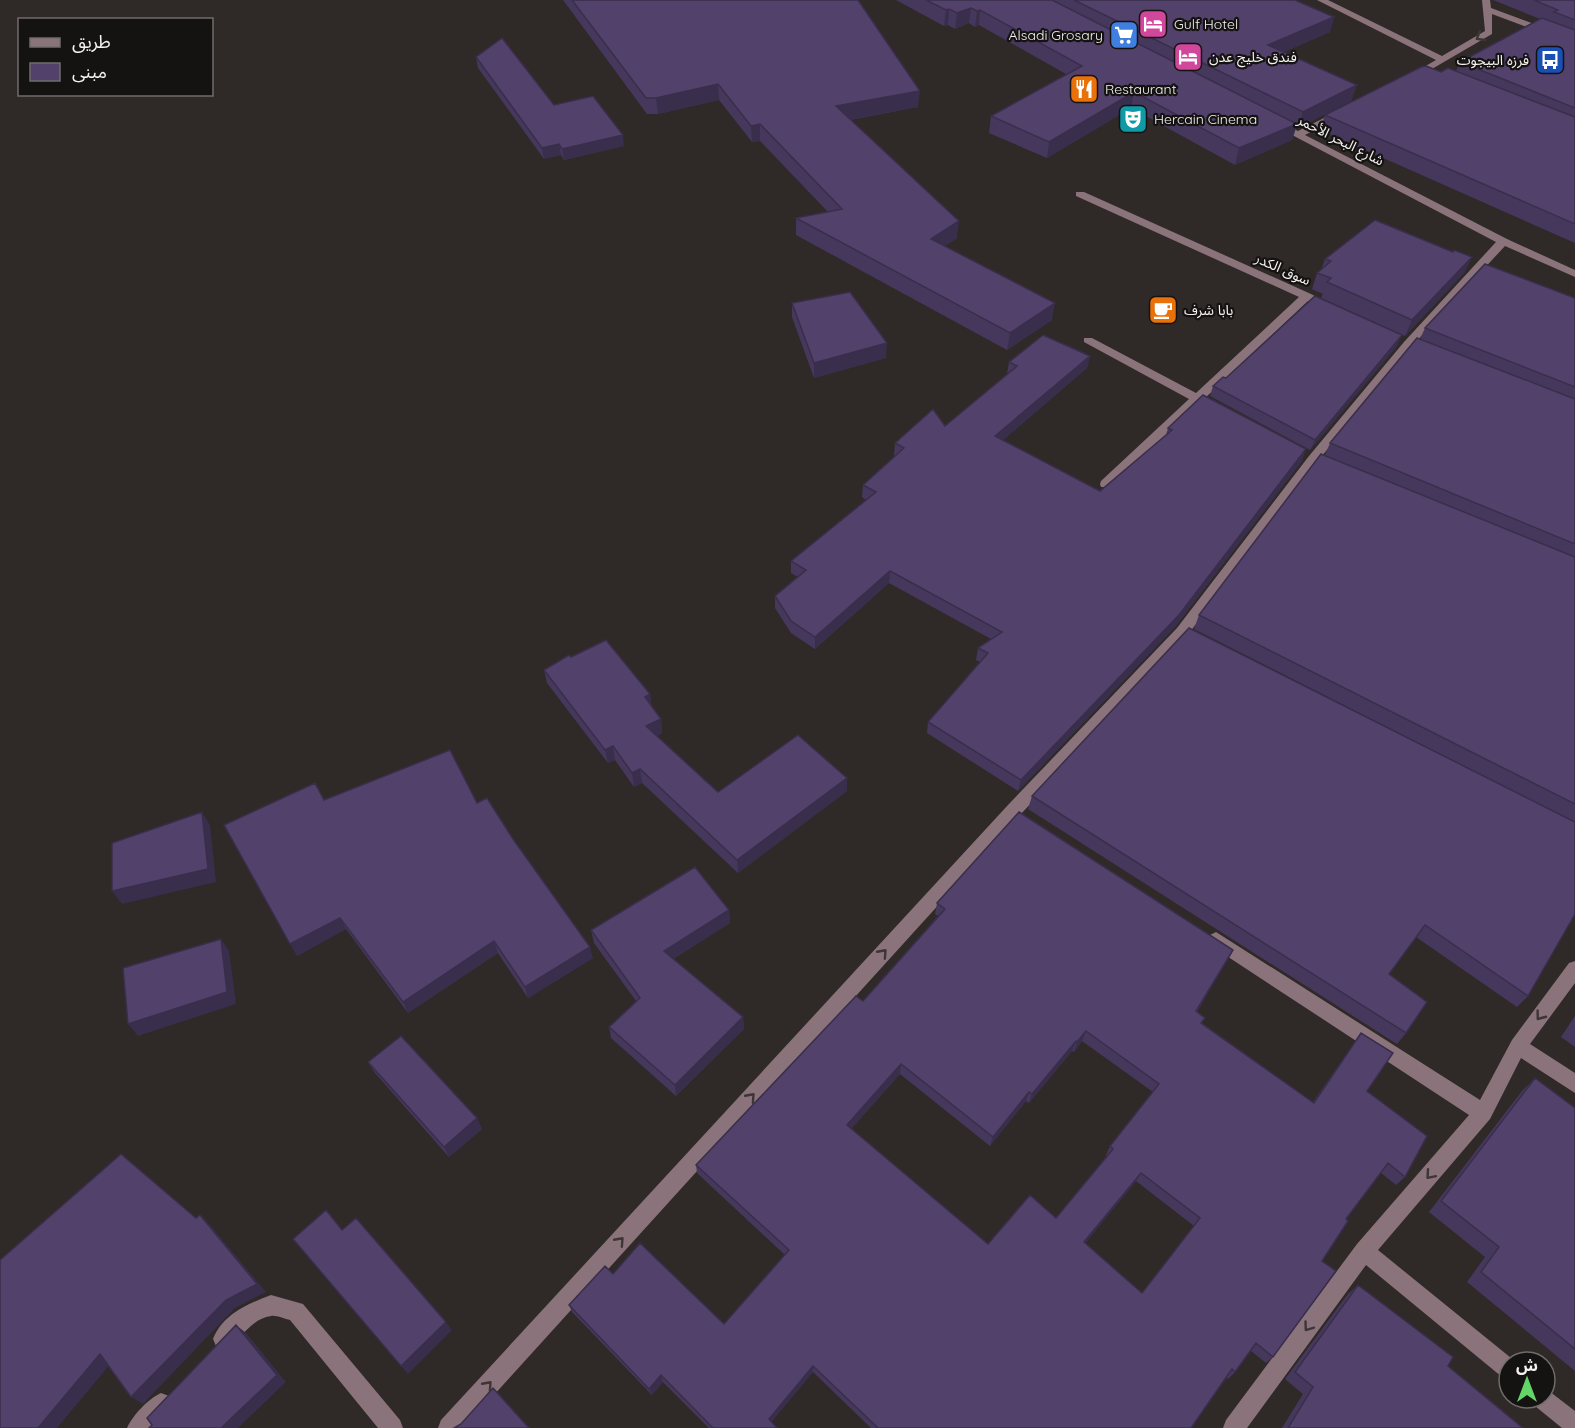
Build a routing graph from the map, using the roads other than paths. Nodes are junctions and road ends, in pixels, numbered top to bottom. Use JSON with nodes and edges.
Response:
{"nodes":[{"id":1,"x":1321,"y":0,"type":"edge"},
{"id":2,"x":1486,"y":0,"type":"edge"},
{"id":3,"x":1488,"y":10,"type":"junction"},
{"id":4,"x":1575,"y":42,"type":"edge"},
{"id":5,"x":1444,"y":60,"type":"junction"},
{"id":6,"x":1426,"y":71,"type":"junction"},
{"id":7,"x":1436,"y":76,"type":"edge"},
{"id":8,"x":1404,"y":82,"type":"edge"},
{"id":9,"x":1351,"y":108,"type":"edge"},
{"id":10,"x":1267,"y":119,"type":"edge"},
{"id":11,"x":1298,"y":135,"type":"junction"},
{"id":12,"x":1080,"y":194,"type":"dead end"},
{"id":13,"x":1503,"y":241,"type":"junction"},
{"id":14,"x":1575,"y":274,"type":"edge"},
{"id":15,"x":1307,"y":296,"type":"junction"},
{"id":16,"x":1337,"y":310,"type":"edge"},
{"id":17,"x":1088,"y":340,"type":"dead end"},
{"id":18,"x":1197,"y":398,"type":"junction"},
{"id":19,"x":1229,"y":415,"type":"edge"},
{"id":20,"x":1106,"y":484,"type":"edge"},
{"id":21,"x":1202,"y":931,"type":"edge"},
{"id":22,"x":1575,"y":969,"type":"edge"},
{"id":23,"x":1518,"y":1046,"type":"junction"},
{"id":24,"x":1575,"y":1084,"type":"edge"},
{"id":25,"x":1483,"y":1113,"type":"junction"},
{"id":26,"x":1364,"y":1251,"type":"junction"},
{"id":27,"x":211,"y":1352,"type":"edge"},
{"id":28,"x":1497,"y":1360,"type":"edge"},
{"id":29,"x":179,"y":1386,"type":"edge"},
{"id":30,"x":1557,"y":1410,"type":"edge"},
{"id":31,"x":1575,"y":1425,"type":"edge"},
{"id":32,"x":138,"y":1428,"type":"edge"},
{"id":33,"x":392,"y":1428,"type":"edge"},
{"id":34,"x":449,"y":1428,"type":"edge"},
{"id":35,"x":1234,"y":1428,"type":"edge"}],
"edges":[{"from":1,"to":5,"type":"street"},
{"from":2,"to":3,"type":"street"},
{"from":3,"to":4,"type":"street"},
{"from":3,"to":5,"type":"street","one_way":true},
{"from":5,"to":6,"type":"street"},
{"from":6,"to":7,"type":"street"},
{"from":6,"to":8,"type":"street"},
{"from":9,"to":11,"type":"street"},
{"from":10,"to":11,"type":"street","name":"شارع البحر الأحمر"},
{"from":11,"to":13,"type":"street","name":"شارع البحر الأحمر"},
{"from":12,"to":15,"type":"street","name":"سوق الكدر"},
{"from":13,"to":14,"type":"street","name":"شارع البحر الأحمر"},
{"from":34,"to":13,"type":"street","one_way":true},
{"from":15,"to":16,"type":"street","name":"سوق الكدر"},
{"from":15,"to":18,"type":"street"},
{"from":17,"to":18,"type":"street"},
{"from":18,"to":19,"type":"street"},
{"from":18,"to":20,"type":"street"},
{"from":21,"to":25,"type":"street"},
{"from":22,"to":23,"type":"street","one_way":true},
{"from":23,"to":24,"type":"street"},
{"from":23,"to":25,"type":"street"},
{"from":25,"to":26,"type":"street","one_way":true},
{"from":26,"to":28,"type":"street"},
{"from":26,"to":35,"type":"street","one_way":true},
{"from":27,"to":33,"type":"street"},
{"from":29,"to":32,"type":"street"},
{"from":30,"to":31,"type":"street"}]}
